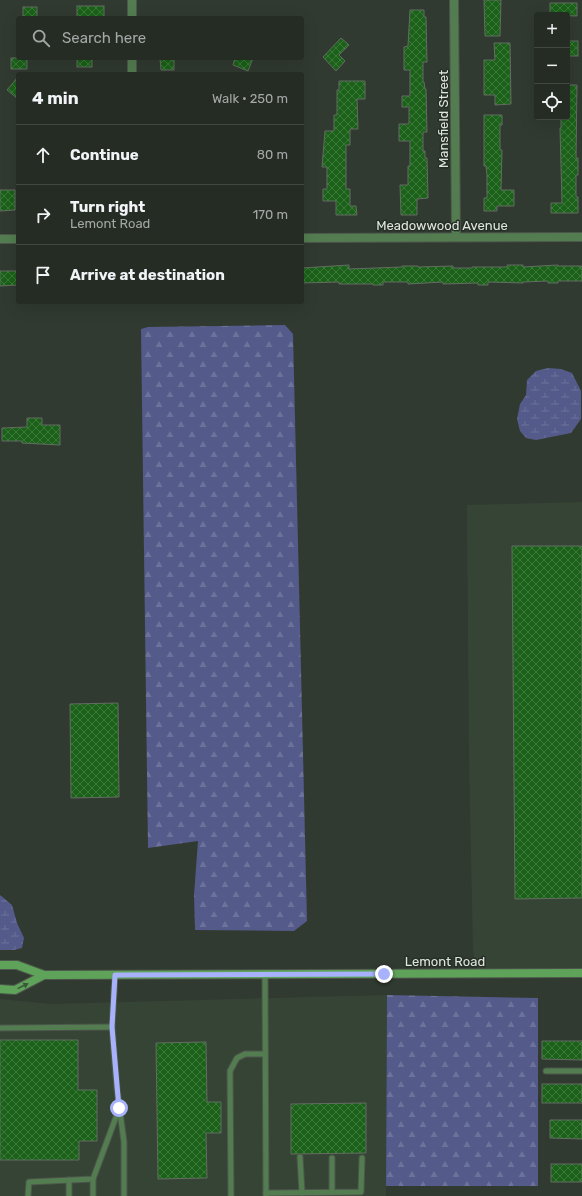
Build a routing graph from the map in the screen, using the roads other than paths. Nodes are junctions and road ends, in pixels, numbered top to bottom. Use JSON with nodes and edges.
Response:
{"nodes":[{"id":1,"x":132,"y":0,"type":"edge"},
{"id":2,"x":454,"y":0,"type":"edge"},
{"id":3,"x":132,"y":16,"type":"edge"},
{"id":4,"x":132,"y":60,"type":"edge"},
{"id":5,"x":132,"y":72,"type":"edge"},
{"id":6,"x":456,"y":237,"type":"junction"},
{"id":7,"x":582,"y":237,"type":"edge"},
{"id":8,"x":304,"y":238,"type":"edge"},
{"id":9,"x":0,"y":239,"type":"edge"},
{"id":10,"x":16,"y":239,"type":"edge"},
{"id":11,"x":0,"y":965,"type":"edge"},
{"id":12,"x":582,"y":973,"type":"edge"},
{"id":13,"x":265,"y":974,"type":"junction"},
{"id":14,"x":44,"y":975,"type":"junction"},
{"id":15,"x":115,"y":975,"type":"junction"},
{"id":16,"x":0,"y":989,"type":"edge"},
{"id":17,"x":112,"y":1027,"type":"junction"},
{"id":18,"x":0,"y":1028,"type":"edge"},
{"id":19,"x":265,"y":1054,"type":"junction"},
{"id":20,"x":546,"y":1071,"type":"dead end"},
{"id":21,"x":582,"y":1071,"type":"edge"},
{"id":22,"x":119,"y":1108,"type":"junction"},
{"id":23,"x":300,"y":1157,"type":"dead end"},
{"id":24,"x":332,"y":1158,"type":"dead end"},
{"id":25,"x":362,"y":1158,"type":"dead end"},
{"id":26,"x":93,"y":1179,"type":"junction"},
{"id":27,"x":68,"y":1180,"type":"junction"},
{"id":28,"x":332,"y":1192,"type":"junction"},
{"id":29,"x":302,"y":1193,"type":"junction"},
{"id":30,"x":266,"y":1195,"type":"edge"},
{"id":31,"x":28,"y":1196,"type":"edge"},
{"id":32,"x":69,"y":1196,"type":"edge"},
{"id":33,"x":93,"y":1196,"type":"edge"},
{"id":34,"x":124,"y":1196,"type":"edge"},
{"id":35,"x":231,"y":1196,"type":"edge"}],
"edges":[{"from":1,"to":3,"type":"street"},
{"from":2,"to":6,"type":"street","name":"Mansfield Street"},
{"from":4,"to":5,"type":"street"},
{"from":6,"to":7,"type":"street","name":"Meadowwood Avenue"},
{"from":6,"to":8,"type":"street","name":"Meadowwood Avenue"},
{"from":9,"to":10,"type":"street"},
{"from":11,"to":14,"type":"main road","name":"Lemont Road"},
{"from":12,"to":13,"type":"main road","name":"Lemont Road"},
{"from":13,"to":15,"type":"main road","name":"Lemont Road"},
{"from":13,"to":19,"type":"lane"},
{"from":14,"to":15,"type":"main road","name":"Lemont Road"},
{"from":16,"to":14,"type":"main road","name":"Lemont Road","one_way":true},
{"from":15,"to":17,"type":"lane"},
{"from":17,"to":18,"type":"lane"},
{"from":17,"to":22,"type":"lane"},
{"from":19,"to":30,"type":"lane"},
{"from":19,"to":35,"type":"lane"},
{"from":20,"to":21,"type":"lane"},
{"from":22,"to":26,"type":"lane"},
{"from":22,"to":34,"type":"lane"},
{"from":23,"to":29,"type":"lane"},
{"from":24,"to":28,"type":"lane"},
{"from":25,"to":28,"type":"lane"},
{"from":26,"to":27,"type":"lane"},
{"from":26,"to":33,"type":"lane"},
{"from":27,"to":31,"type":"lane"},
{"from":27,"to":32,"type":"lane"},
{"from":28,"to":29,"type":"lane"},
{"from":29,"to":30,"type":"lane"}]}
